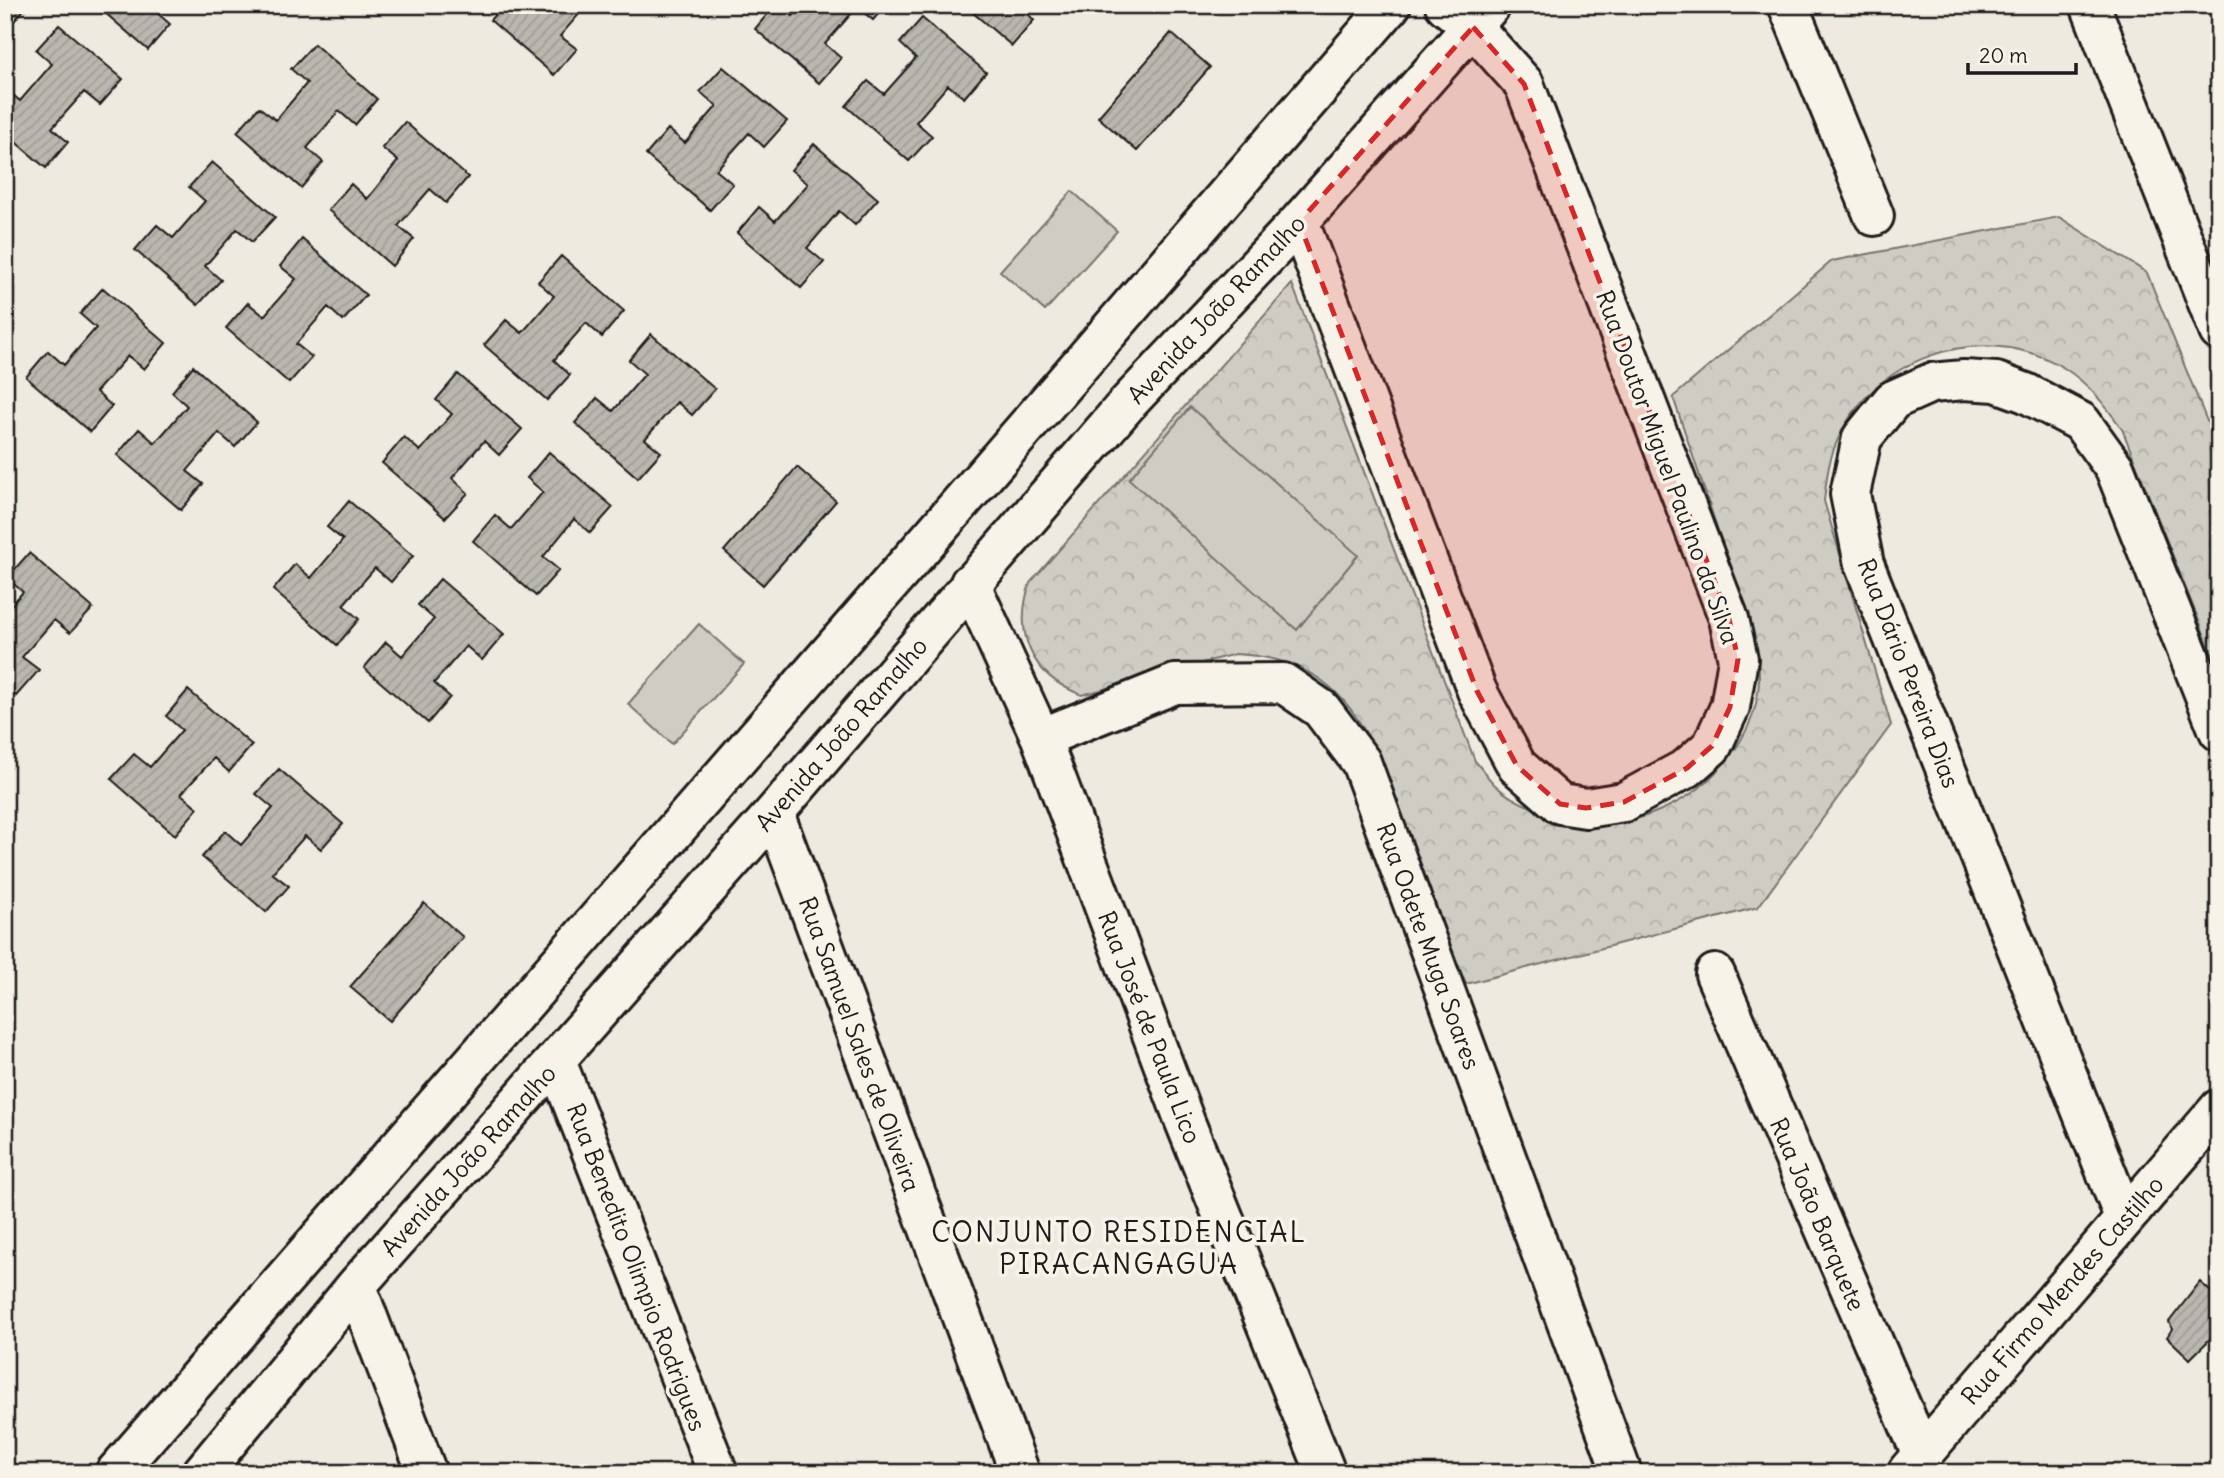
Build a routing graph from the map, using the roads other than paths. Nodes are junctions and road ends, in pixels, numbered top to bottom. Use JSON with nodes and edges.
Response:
{"nodes":[{"id":1,"x":1391,"y":5,"type":"edge"},
{"id":2,"x":1788,"y":5,"type":"edge"},
{"id":3,"x":2090,"y":5,"type":"edge"},
{"id":4,"x":1470,"y":12,"type":"edge"},
{"id":5,"x":1874,"y":216,"type":"dead end"},
{"id":6,"x":1299,"y":222,"type":"junction"},
{"id":7,"x":2219,"y":331,"type":"edge"},
{"id":8,"x":970,"y":583,"type":"junction"},
{"id":9,"x":2219,"y":731,"type":"edge"},
{"id":10,"x":1041,"y":738,"type":"junction"},
{"id":11,"x":774,"y":813,"type":"junction"},
{"id":12,"x":1715,"y":974,"type":"dead end"},
{"id":13,"x":556,"y":1061,"type":"junction"},
{"id":14,"x":2219,"y":1109,"type":"edge"},
{"id":15,"x":2124,"y":1217,"type":"junction"},
{"id":16,"x":356,"y":1286,"type":"junction"},
{"id":17,"x":1915,"y":1464,"type":"edge"},
{"id":18,"x":115,"y":1473,"type":"edge"},
{"id":19,"x":202,"y":1473,"type":"edge"},
{"id":20,"x":427,"y":1473,"type":"edge"},
{"id":21,"x":718,"y":1473,"type":"edge"},
{"id":22,"x":1020,"y":1473,"type":"edge"},
{"id":23,"x":1326,"y":1473,"type":"edge"},
{"id":24,"x":1622,"y":1473,"type":"edge"}],
"edges":[{"from":1,"to":18,"type":"street"},
{"from":2,"to":5,"type":"street"},
{"from":3,"to":7,"type":"street"},
{"from":4,"to":6,"type":"street","name":"Avenida João Ramalho"},
{"from":4,"to":6,"type":"street","name":"Rua Doutor Miguel Paulino da Silva"},
{"from":6,"to":8,"type":"street","name":"Avenida João Ramalho"},
{"from":8,"to":10,"type":"street","name":"Rua José de Paula Lico"},
{"from":8,"to":11,"type":"street","name":"Avenida João Ramalho"},
{"from":9,"to":15,"type":"street","name":"Rua Dário Pereira Dias"},
{"from":10,"to":23,"type":"street","name":"Rua José de Paula Lico"},
{"from":10,"to":24,"type":"street","name":"Rua Odete Muga Soares"},
{"from":11,"to":13,"type":"street","name":"Avenida João Ramalho"},
{"from":11,"to":22,"type":"street","name":"Rua Samuel Sales de Oliveira"},
{"from":12,"to":17,"type":"street","name":"Rua João Barquete"},
{"from":13,"to":16,"type":"street","name":"Avenida João Ramalho"},
{"from":13,"to":21,"type":"street","name":"Rua Benedito Olimpio Rodrigues"},
{"from":14,"to":15,"type":"street","name":"Rua Firmo Mendes Castilho"},
{"from":15,"to":17,"type":"street","name":"Rua Firmo Mendes Castilho"},
{"from":16,"to":19,"type":"street","name":"Avenida João Ramalho"},
{"from":16,"to":20,"type":"street"}]}
